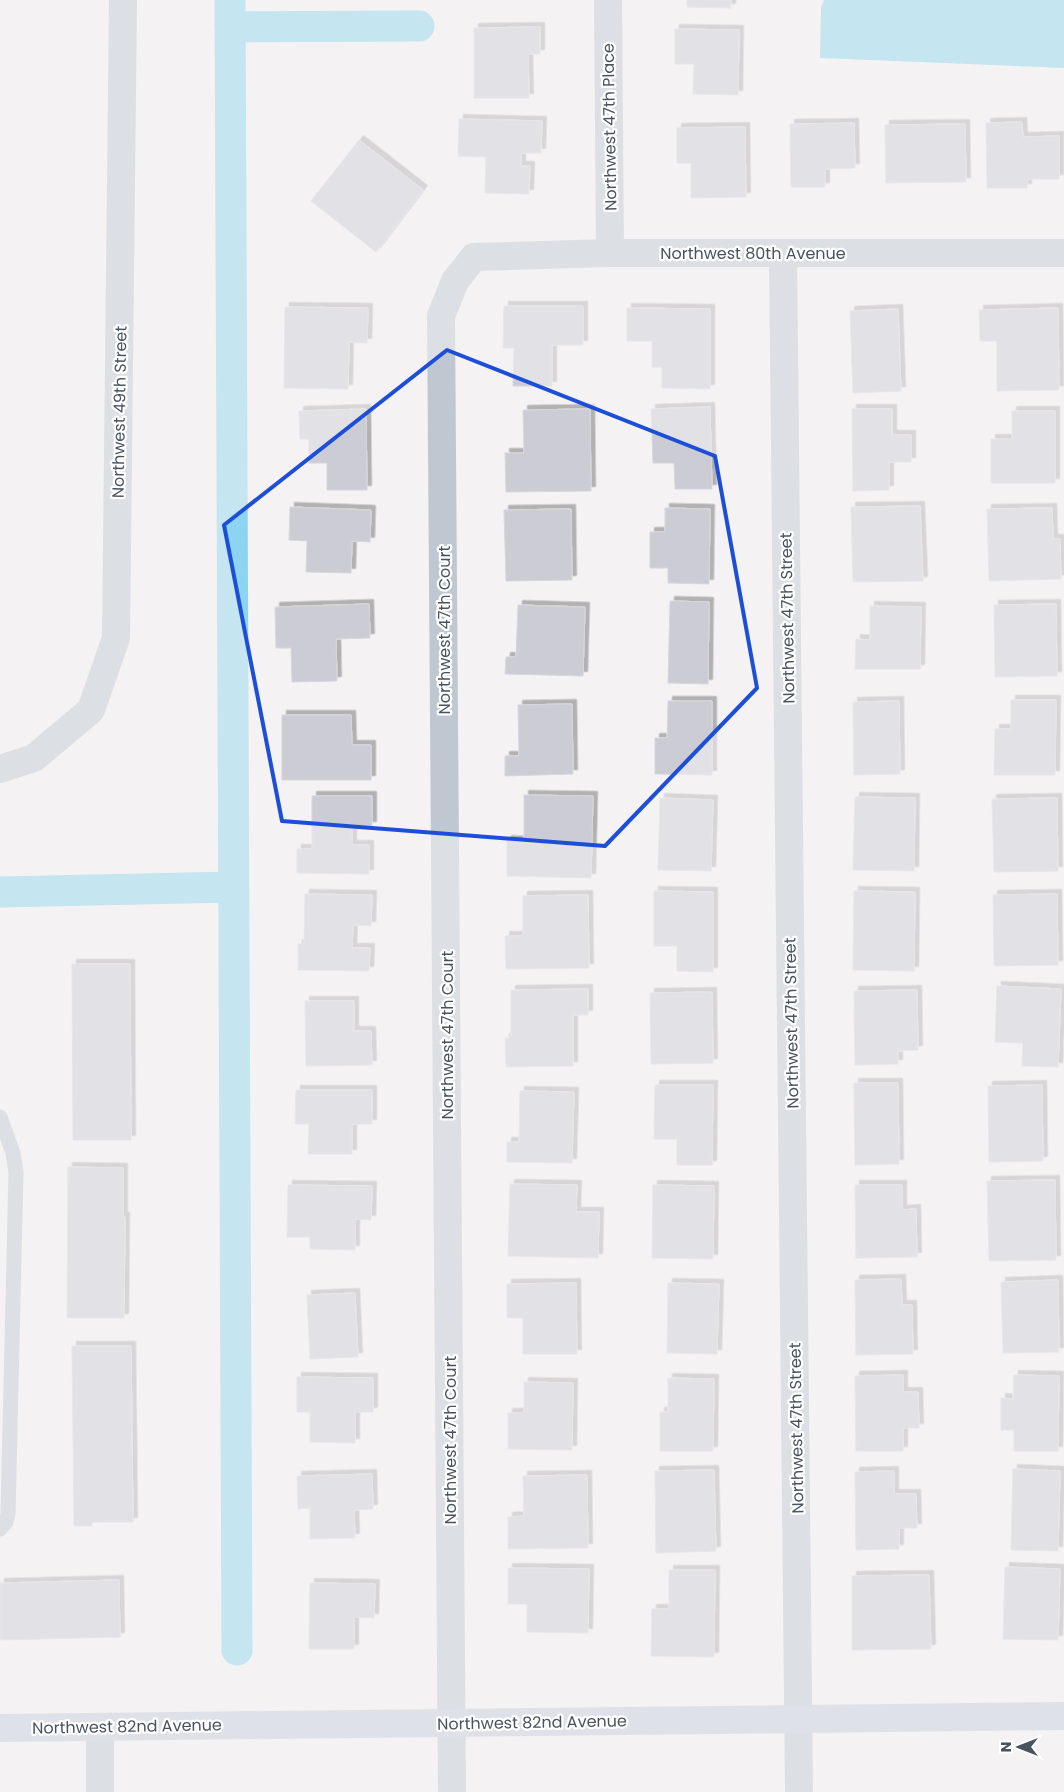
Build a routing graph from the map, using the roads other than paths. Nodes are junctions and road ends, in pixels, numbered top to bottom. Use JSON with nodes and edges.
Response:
{"nodes":[{"id":1,"x":123,"y":0,"type":"edge"},
{"id":2,"x":608,"y":0,"type":"edge"},
{"id":3,"x":610,"y":253,"type":"junction"},
{"id":4,"x":783,"y":253,"type":"junction"},
{"id":5,"x":1064,"y":253,"type":"edge"},
{"id":6,"x":455,"y":281,"type":"joint"},
{"id":7,"x":0,"y":769,"type":"edge"},
{"id":8,"x":0,"y":1117,"type":"edge"},
{"id":9,"x":5,"y":1462,"type":"edge"},
{"id":10,"x":0,"y":1529,"type":"edge"},
{"id":11,"x":1064,"y":1716,"type":"edge"},
{"id":12,"x":799,"y":1719,"type":"junction"},
{"id":13,"x":452,"y":1722,"type":"junction"},
{"id":14,"x":100,"y":1726,"type":"junction"},
{"id":15,"x":0,"y":1728,"type":"edge"},
{"id":16,"x":100,"y":1792,"type":"edge"},
{"id":17,"x":452,"y":1792,"type":"edge"},
{"id":18,"x":799,"y":1792,"type":"edge"}],
"edges":[{"from":1,"to":7,"type":"street","name":"Northwest 49th Street"},
{"from":2,"to":3,"type":"street","name":"Northwest 47th Place"},
{"from":3,"to":4,"type":"street","name":"Northwest 80th Avenue"},
{"from":3,"to":6,"type":"street","name":"Northwest 80th Avenue"},
{"from":4,"to":5,"type":"street","name":"Northwest 80th Avenue"},
{"from":4,"to":12,"type":"street","name":"Northwest 47th Street"},
{"from":6,"to":13,"type":"street","name":"Northwest 47th Court"},
{"from":8,"to":9,"type":"lane"},
{"from":9,"to":10,"type":"lane"},
{"from":11,"to":12,"type":"street","name":"Northwest 82nd Avenue"},
{"from":12,"to":13,"type":"street","name":"Northwest 82nd Avenue"},
{"from":12,"to":18,"type":"street","name":"Northwest 47th Street"},
{"from":13,"to":14,"type":"street","name":"Northwest 82nd Avenue"},
{"from":13,"to":17,"type":"street","name":"Northwest 47th Court"},
{"from":14,"to":15,"type":"street","name":"Northwest 82nd Avenue"},
{"from":14,"to":16,"type":"street"}]}
